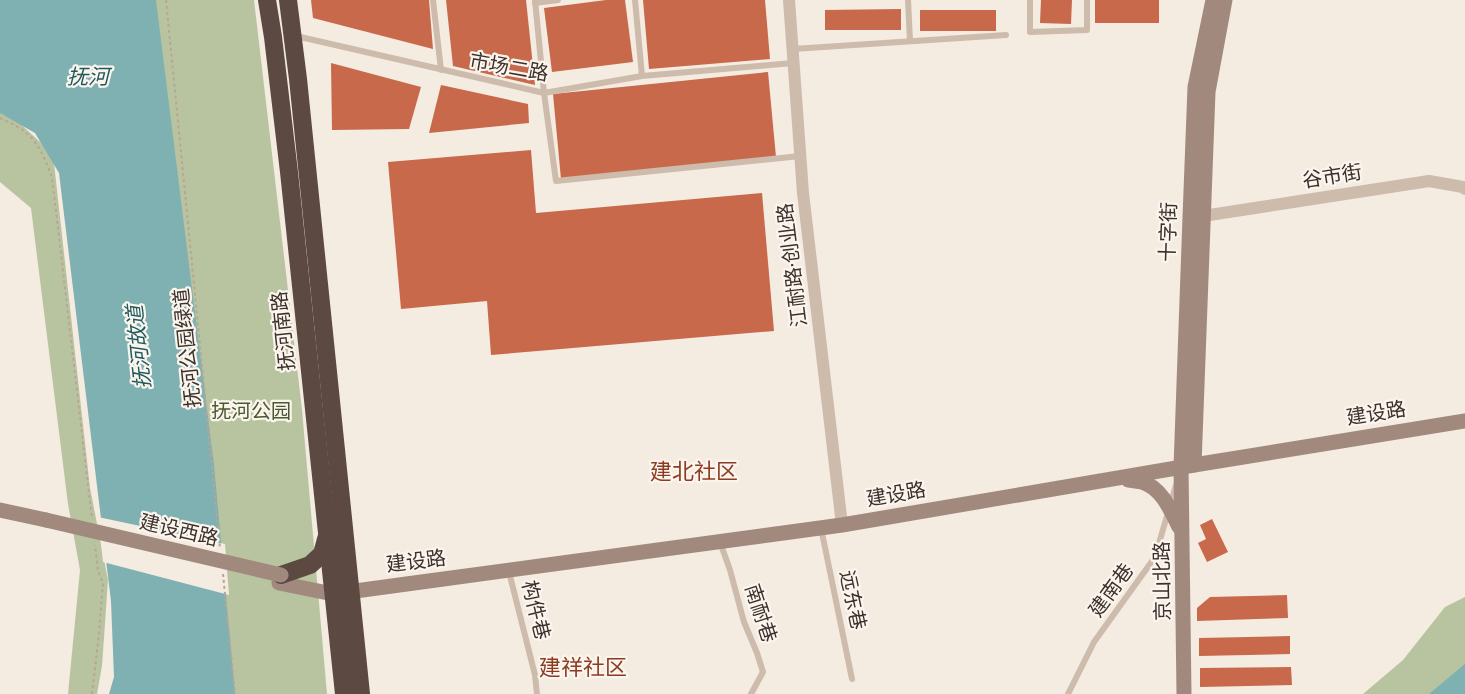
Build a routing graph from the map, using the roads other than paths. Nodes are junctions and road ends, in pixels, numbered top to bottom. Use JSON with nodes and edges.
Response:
{"nodes":[{"id":1,"x":267,"y":0,"type":"edge"},
{"id":2,"x":288,"y":0,"type":"edge"},
{"id":3,"x":433,"y":0,"type":"edge"},
{"id":4,"x":558,"y":0,"type":"edge"},
{"id":5,"x":635,"y":0,"type":"edge"},
{"id":6,"x":789,"y":0,"type":"edge"},
{"id":7,"x":908,"y":0,"type":"edge"},
{"id":8,"x":1030,"y":0,"type":"edge"},
{"id":9,"x":1087,"y":0,"type":"edge"},
{"id":10,"x":1213,"y":0,"type":"edge"},
{"id":11,"x":1225,"y":0,"type":"edge"},
{"id":12,"x":535,"y":1,"type":"edge"},
{"id":13,"x":1006,"y":35,"type":"dead end"},
{"id":14,"x":294,"y":36,"type":"junction"},
{"id":15,"x":910,"y":41,"type":"junction"},
{"id":16,"x":793,"y":49,"type":"junction"},
{"id":17,"x":794,"y":63,"type":"junction"},
{"id":18,"x":441,"y":70,"type":"junction"},
{"id":19,"x":642,"y":76,"type":"junction"},
{"id":20,"x":544,"y":93,"type":"junction"},
{"id":21,"x":801,"y":156,"type":"junction"},
{"id":22,"x":1465,"y":189,"type":"edge"},
{"id":23,"x":1203,"y":216,"type":"junction"},
{"id":24,"x":1465,"y":421,"type":"edge"},
{"id":25,"x":1187,"y":466,"type":"junction"},
{"id":26,"x":1113,"y":478,"type":"junction"},
{"id":27,"x":1169,"y":507,"type":"junction"},
{"id":28,"x":0,"y":510,"type":"edge"},
{"id":29,"x":0,"y":518,"type":"edge"},
{"id":30,"x":45,"y":524,"type":"junction"},
{"id":31,"x":842,"y":525,"type":"junction"},
{"id":32,"x":821,"y":527,"type":"junction"},
{"id":33,"x":1182,"y":532,"type":"junction"},
{"id":34,"x":327,"y":537,"type":"junction"},
{"id":35,"x":720,"y":541,"type":"junction"},
{"id":36,"x":509,"y":570,"type":"junction"},
{"id":37,"x":280,"y":579,"type":"junction"},
{"id":38,"x":351,"y":587,"type":"junction"},
{"id":39,"x":332,"y":588,"type":"junction"},
{"id":40,"x":852,"y":679,"type":"dead end"},
{"id":41,"x":344,"y":694,"type":"edge"},
{"id":42,"x":361,"y":694,"type":"edge"},
{"id":43,"x":537,"y":694,"type":"edge"},
{"id":44,"x":751,"y":694,"type":"edge"},
{"id":45,"x":1068,"y":694,"type":"edge"},
{"id":46,"x":1184,"y":694,"type":"edge"}],
"edges":[{"from":1,"to":34,"type":"highway","name":"抚河南路"},
{"from":2,"to":14,"type":"highway","name":"抚河南路"},
{"from":3,"to":18,"type":"lane"},
{"from":4,"to":12,"type":"lane"},
{"from":5,"to":19,"type":"lane"},
{"from":6,"to":16,"type":"street","name":"江耐路·创业路"},
{"from":7,"to":15,"type":"lane"},
{"from":8,"to":9,"type":"lane"},
{"from":10,"to":25,"type":"main road","name":"十字街"},
{"from":11,"to":23,"type":"main road","name":"十字街"},
{"from":12,"to":20,"type":"lane"},
{"from":13,"to":15,"type":"lane"},
{"from":14,"to":18,"type":"lane","name":"市场二路"},
{"from":14,"to":38,"type":"highway","name":"抚河南路"},
{"from":15,"to":16,"type":"lane"},
{"from":16,"to":17,"type":"street","name":"江耐路·创业路"},
{"from":17,"to":19,"type":"lane","name":"市场二路"},
{"from":17,"to":21,"type":"street","name":"江耐路·创业路"},
{"from":18,"to":20,"type":"lane","name":"市场二路"},
{"from":19,"to":20,"type":"lane","name":"市场二路"},
{"from":20,"to":21,"type":"lane"},
{"from":21,"to":31,"type":"street","name":"江耐路·创业路"},
{"from":22,"to":23,"type":"street","name":"谷市街"},
{"from":23,"to":25,"type":"main road","name":"十字街"},
{"from":24,"to":25,"type":"main road","name":"建设路"},
{"from":25,"to":26,"type":"main road","name":"建设路"},
{"from":25,"to":27,"type":"lane","name":"建南巷"},
{"from":25,"to":33,"type":"main road","name":"京山北路"},
{"from":26,"to":27,"type":"main road"},
{"from":26,"to":31,"type":"main road","name":"建设路"},
{"from":27,"to":33,"type":"main road"},
{"from":27,"to":45,"type":"lane","name":"建南巷"},
{"from":28,"to":30,"type":"main road","name":"建设西路"},
{"from":29,"to":30,"type":"main road","name":"建设西路"},
{"from":30,"to":37,"type":"main road","name":"建设西路","bridge":true},
{"from":31,"to":32,"type":"main road","name":"建设路"},
{"from":32,"to":35,"type":"main road","name":"建设路"},
{"from":32,"to":40,"type":"lane","name":"远东巷"},
{"from":33,"to":46,"type":"main road","name":"京山北路"},
{"from":34,"to":37,"type":"highway"},
{"from":34,"to":39,"type":"highway","name":"抚河南路"},
{"from":35,"to":36,"type":"main road","name":"建设路"},
{"from":35,"to":44,"type":"lane","name":"南耐巷"},
{"from":36,"to":38,"type":"main road","name":"建设路"},
{"from":36,"to":43,"type":"lane","name":"构件巷"},
{"from":37,"to":39,"type":"main road","name":"建设西路"},
{"from":38,"to":39,"type":"main road","name":"建设西路"},
{"from":38,"to":42,"type":"highway","name":"抚河南路"},
{"from":39,"to":41,"type":"highway","name":"抚河南路"}]}
